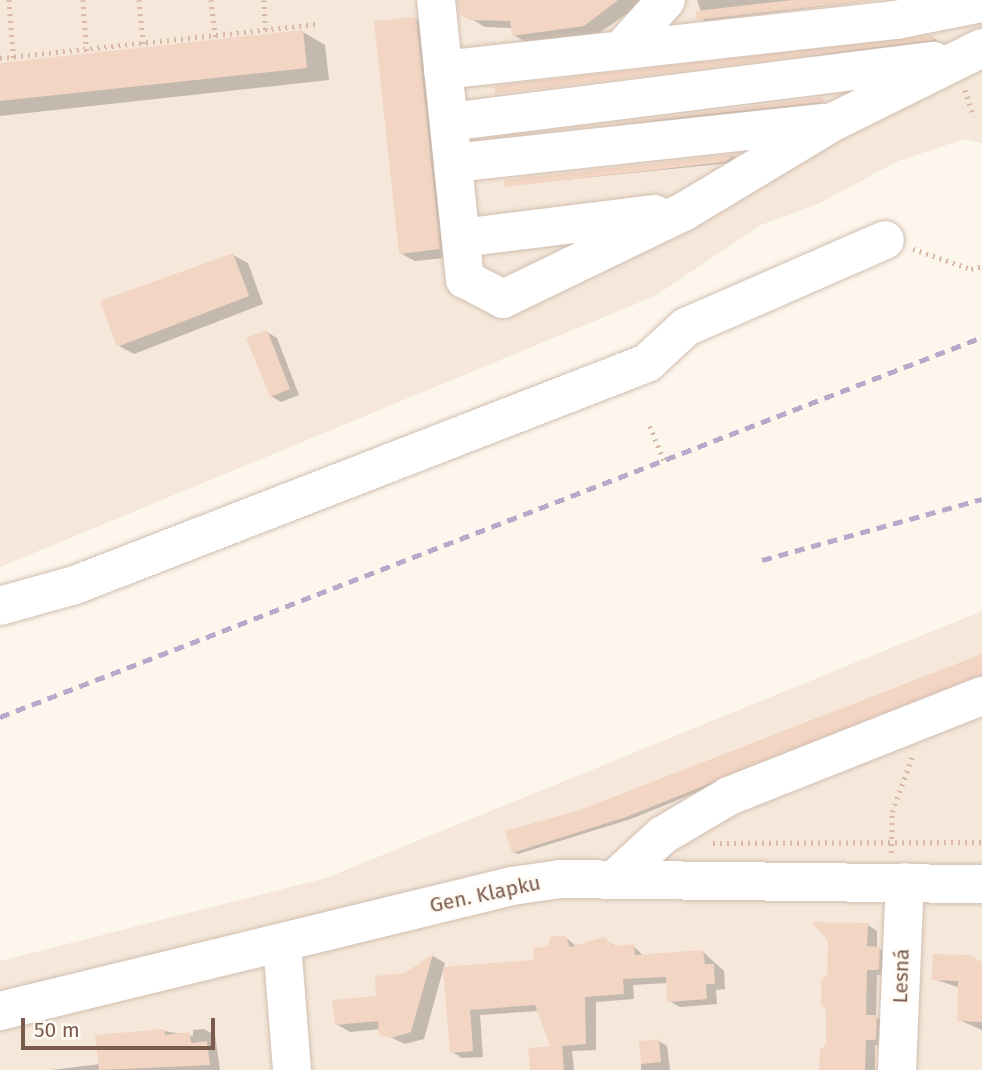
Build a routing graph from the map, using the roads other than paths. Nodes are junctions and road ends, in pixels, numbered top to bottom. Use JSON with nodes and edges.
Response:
{"nodes":[{"id":1,"x":436,"y":0,"type":"edge"},
{"id":2,"x":666,"y":0,"type":"edge"},
{"id":3,"x":982,"y":3,"type":"edge"},
{"id":4,"x":621,"y":50,"type":"junction"},
{"id":5,"x":967,"y":63,"type":"edge"},
{"id":6,"x":443,"y":70,"type":"junction"},
{"id":7,"x":835,"y":121,"type":"junction"},
{"id":8,"x":449,"y":122,"type":"junction"},
{"id":9,"x":453,"y":163,"type":"junction"},
{"id":10,"x":685,"y":211,"type":"junction"},
{"id":11,"x":461,"y":238,"type":"junction"},
{"id":12,"x":885,"y":240,"type":"road end"},
{"id":13,"x":0,"y":607,"type":"edge"},
{"id":14,"x":982,"y":696,"type":"edge"},
{"id":15,"x":898,"y":872,"type":"junction"},
{"id":16,"x":616,"y":878,"type":"junction"},
{"id":17,"x":982,"y":884,"type":"edge"},
{"id":18,"x":282,"y":943,"type":"junction"},
{"id":19,"x":0,"y":1011,"type":"edge"},
{"id":20,"x":292,"y":1070,"type":"edge"},
{"id":21,"x":897,"y":1070,"type":"edge"}],
"edges":[{"from":1,"to":6,"type":"street"},
{"from":2,"to":4,"type":"street"},
{"from":3,"to":4,"type":"street"},
{"from":4,"to":6,"type":"street"},
{"from":5,"to":7,"type":"street"},
{"from":5,"to":8,"type":"street"},
{"from":6,"to":8,"type":"street"},
{"from":7,"to":9,"type":"street"},
{"from":7,"to":10,"type":"street"},
{"from":8,"to":9,"type":"street"},
{"from":9,"to":11,"type":"street"},
{"from":10,"to":11,"type":"street"},
{"from":10,"to":11,"type":"street"},
{"from":12,"to":13,"type":"street"},
{"from":14,"to":16,"type":"street"},
{"from":15,"to":16,"type":"street","name":"Gen. Klapku"},
{"from":15,"to":17,"type":"street","name":"Gen. Klapku"},
{"from":15,"to":21,"type":"street","name":"Lesná"},
{"from":16,"to":18,"type":"street","name":"Gen. Klapku"},
{"from":18,"to":19,"type":"street","name":"Gen. Klapku"},
{"from":18,"to":20,"type":"street"}]}
